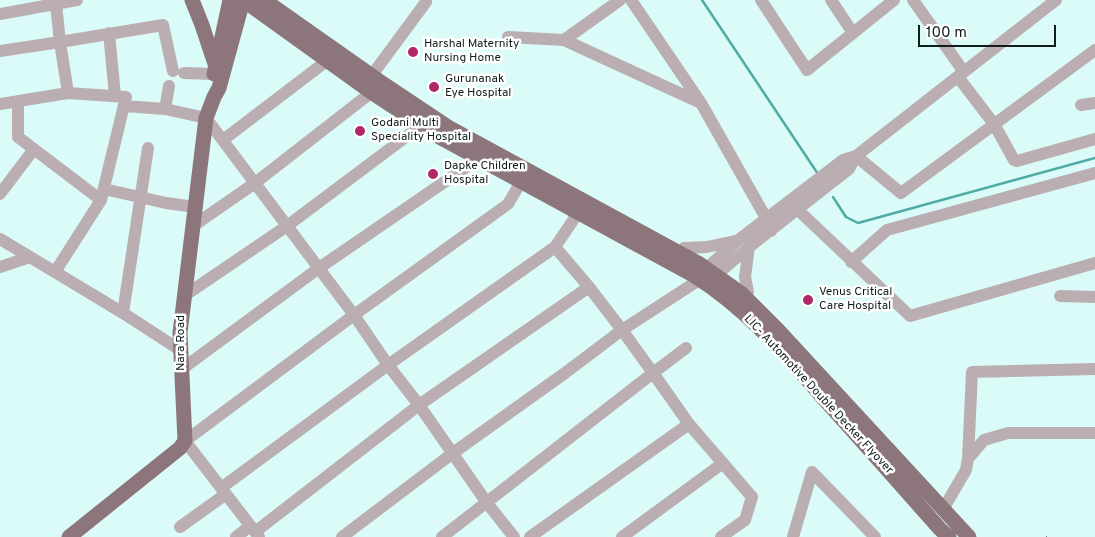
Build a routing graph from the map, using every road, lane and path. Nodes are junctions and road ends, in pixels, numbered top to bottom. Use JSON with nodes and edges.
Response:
{"nodes":[{"id":1,"x":77,"y":0,"type":"edge"},
{"id":2,"x":192,"y":0,"type":"edge"},
{"id":3,"x":273,"y":0,"type":"edge"},
{"id":4,"x":620,"y":0,"type":"edge"},
{"id":5,"x":631,"y":0,"type":"edge"},
{"id":6,"x":762,"y":0,"type":"edge"},
{"id":7,"x":831,"y":0,"type":"edge"},
{"id":8,"x":894,"y":0,"type":"edge"},
{"id":9,"x":913,"y":0,"type":"edge"},
{"id":10,"x":1056,"y":0,"type":"edge"},
{"id":11,"x":239,"y":1,"type":"edge"},
{"id":12,"x":426,"y":2,"type":"dead end"},
{"id":13,"x":56,"y":4,"type":"junction"},
{"id":14,"x":0,"y":14,"type":"edge"},
{"id":15,"x":853,"y":32,"type":"junction"},
{"id":16,"x":109,"y":33,"type":"junction"},
{"id":17,"x":508,"y":37,"type":"dead end"},
{"id":18,"x":564,"y":40,"type":"junction"},
{"id":19,"x":60,"y":42,"type":"junction"},
{"id":20,"x":1095,"y":50,"type":"edge"},
{"id":21,"x":0,"y":51,"type":"edge"},
{"id":22,"x":324,"y":64,"type":"junction"},
{"id":23,"x":214,"y":70,"type":"junction"},
{"id":24,"x":376,"y":71,"type":"junction"},
{"id":25,"x":961,"y":74,"type":"junction"},
{"id":26,"x":169,"y":86,"type":"dead end"},
{"id":27,"x":68,"y":93,"type":"junction"},
{"id":28,"x":368,"y":95,"type":"junction"},
{"id":29,"x":214,"y":98,"type":"junction"},
{"id":30,"x":120,"y":101,"type":"junction"},
{"id":31,"x":18,"y":102,"type":"junction"},
{"id":32,"x":701,"y":103,"type":"junction"},
{"id":33,"x":1095,"y":103,"type":"edge"},
{"id":34,"x":0,"y":104,"type":"edge"},
{"id":35,"x":1081,"y":105,"type":"dead end"},
{"id":36,"x":165,"y":109,"type":"junction"},
{"id":37,"x":206,"y":118,"type":"junction"},
{"id":38,"x":994,"y":124,"type":"junction"},
{"id":39,"x":419,"y":127,"type":"junction"},
{"id":40,"x":1095,"y":139,"type":"edge"},
{"id":41,"x":222,"y":140,"type":"junction"},
{"id":42,"x":148,"y":148,"type":"dead end"},
{"id":43,"x":34,"y":149,"type":"junction"},
{"id":44,"x":856,"y":156,"type":"junction"},
{"id":45,"x":475,"y":161,"type":"junction"},
{"id":46,"x":531,"y":166,"type":"junction"},
{"id":47,"x":1095,"y":173,"type":"edge"},
{"id":48,"x":255,"y":183,"type":"junction"},
{"id":49,"x":520,"y":185,"type":"junction"},
{"id":50,"x":1,"y":190,"type":"edge"},
{"id":51,"x":102,"y":195,"type":"junction"},
{"id":52,"x":140,"y":196,"type":"junction"},
{"id":53,"x":195,"y":207,"type":"junction"},
{"id":54,"x":798,"y":210,"type":"junction"},
{"id":55,"x":576,"y":216,"type":"junction"},
{"id":56,"x":766,"y":218,"type":"junction"},
{"id":57,"x":193,"y":226,"type":"junction"},
{"id":58,"x":287,"y":226,"type":"junction"},
{"id":59,"x":771,"y":230,"type":"junction"},
{"id":60,"x":0,"y":239,"type":"edge"},
{"id":61,"x":737,"y":240,"type":"junction"},
{"id":62,"x":555,"y":246,"type":"junction"},
{"id":63,"x":749,"y":247,"type":"junction"},
{"id":64,"x":684,"y":248,"type":"junction"},
{"id":65,"x":30,"y":257,"type":"junction"},
{"id":66,"x":851,"y":262,"type":"junction"},
{"id":67,"x":1095,"y":263,"type":"edge"},
{"id":68,"x":0,"y":267,"type":"edge"},
{"id":69,"x":319,"y":268,"type":"junction"},
{"id":70,"x":716,"y":268,"type":"junction"},
{"id":71,"x":55,"y":272,"type":"junction"},
{"id":72,"x":702,"y":286,"type":"junction"},
{"id":73,"x":589,"y":287,"type":"junction"},
{"id":74,"x":748,"y":292,"type":"junction"},
{"id":75,"x":184,"y":296,"type":"junction"},
{"id":76,"x":1060,"y":296,"type":"dead end"},
{"id":77,"x":1095,"y":296,"type":"edge"},
{"id":78,"x":123,"y":313,"type":"junction"},
{"id":79,"x":354,"y":315,"type":"junction"},
{"id":80,"x":622,"y":330,"type":"junction"},
{"id":81,"x":686,"y":348,"type":"dead end"},
{"id":82,"x":180,"y":350,"type":"junction"},
{"id":83,"x":388,"y":365,"type":"junction"},
{"id":84,"x":182,"y":369,"type":"junction"},
{"id":85,"x":1095,"y":369,"type":"edge"},
{"id":86,"x":653,"y":373,"type":"junction"},
{"id":87,"x":419,"y":405,"type":"junction"},
{"id":88,"x":689,"y":424,"type":"junction"},
{"id":89,"x":1095,"y":433,"type":"edge"},
{"id":90,"x":185,"y":441,"type":"junction"},
{"id":91,"x":453,"y":452,"type":"junction"},
{"id":92,"x":968,"y":459,"type":"junction"},
{"id":93,"x":723,"y":463,"type":"junction"},
{"id":94,"x":224,"y":491,"type":"junction"},
{"id":95,"x":487,"y":503,"type":"junction"},
{"id":96,"x":945,"y":506,"type":"junction"},
{"id":97,"x":180,"y":527,"type":"dead end"},
{"id":98,"x":254,"y":532,"type":"edge"},
{"id":99,"x":794,"y":536,"type":"edge"},
{"id":100,"x":69,"y":537,"type":"edge"},
{"id":101,"x":236,"y":537,"type":"edge"},
{"id":102,"x":342,"y":537,"type":"edge"},
{"id":103,"x":442,"y":537,"type":"edge"},
{"id":104,"x":514,"y":537,"type":"edge"},
{"id":105,"x":530,"y":537,"type":"edge"},
{"id":106,"x":622,"y":537,"type":"edge"},
{"id":107,"x":721,"y":537,"type":"edge"},
{"id":108,"x":875,"y":537,"type":"edge"},
{"id":109,"x":944,"y":537,"type":"edge"},
{"id":110,"x":949,"y":537,"type":"edge"},
{"id":111,"x":969,"y":537,"type":"edge"},
{"id":112,"x":976,"y":537,"type":"edge"}],
"edges":[{"from":1,"to":13,"type":"street"},
{"from":2,"to":23,"type":"main road"},
{"from":3,"to":24,"type":"main road"},
{"from":3,"to":111,"type":"main road","name":"LIC- Automotive Double Decker Flyover","bridge":true},
{"from":4,"to":18,"type":"street"},
{"from":5,"to":32,"type":"street"},
{"from":6,"to":15,"type":"street"},
{"from":7,"to":15,"type":"street"},
{"from":8,"to":15,"type":"street"},
{"from":9,"to":25,"type":"street"},
{"from":10,"to":25,"type":"street"},
{"from":11,"to":22,"type":"main road"},
{"from":11,"to":23,"type":"main road"},
{"from":11,"to":29,"type":"main road","name":"Nara Road"},
{"from":11,"to":110,"type":"main road","name":"LIC- Automotive Double Decker Flyover","bridge":true},
{"from":12,"to":24,"type":"street"},
{"from":13,"to":14,"type":"street"},
{"from":13,"to":19,"type":"street"},
{"from":16,"to":19,"type":"street"},
{"from":16,"to":23,"type":"street"},
{"from":16,"to":30,"type":"street"},
{"from":17,"to":18,"type":"street"},
{"from":18,"to":32,"type":"street"},
{"from":19,"to":21,"type":"street"},
{"from":19,"to":27,"type":"street"},
{"from":20,"to":38,"type":"street"},
{"from":22,"to":28,"type":"main road"},
{"from":22,"to":41,"type":"street"},
{"from":23,"to":29,"type":"main road"},
{"from":24,"to":46,"type":"main road"},
{"from":25,"to":38,"type":"street"},
{"from":25,"to":44,"type":"street"},
{"from":26,"to":36,"type":"street"},
{"from":27,"to":30,"type":"street"},
{"from":27,"to":31,"type":"street"},
{"from":28,"to":39,"type":"main road"},
{"from":28,"to":48,"type":"street"},
{"from":29,"to":37,"type":"main road","name":"Nara Road"},
{"from":30,"to":36,"type":"street"},
{"from":30,"to":51,"type":"street"},
{"from":31,"to":34,"type":"street"},
{"from":31,"to":43,"type":"street"},
{"from":32,"to":56,"type":"street"},
{"from":33,"to":35,"type":"street"},
{"from":36,"to":37,"type":"street"},
{"from":37,"to":41,"type":"street"},
{"from":37,"to":53,"type":"main road","name":"Nara Road"},
{"from":38,"to":40,"type":"street"},
{"from":38,"to":44,"type":"street"},
{"from":39,"to":45,"type":"main road"},
{"from":39,"to":58,"type":"street"},
{"from":41,"to":48,"type":"street"},
{"from":42,"to":52,"type":"street"},
{"from":43,"to":50,"type":"street"},
{"from":43,"to":51,"type":"street"},
{"from":44,"to":54,"type":"street"},
{"from":44,"to":56,"type":"street"},
{"from":45,"to":49,"type":"main road"},
{"from":45,"to":69,"type":"street"},
{"from":46,"to":49,"type":"street"},
{"from":46,"to":64,"type":"main road"},
{"from":47,"to":66,"type":"street"},
{"from":48,"to":57,"type":"street"},
{"from":48,"to":58,"type":"street"},
{"from":49,"to":55,"type":"main road"},
{"from":49,"to":79,"type":"street"},
{"from":51,"to":52,"type":"street"},
{"from":51,"to":71,"type":"street"},
{"from":52,"to":53,"type":"street"},
{"from":52,"to":78,"type":"street"},
{"from":53,"to":57,"type":"main road","name":"Nara Road"},
{"from":54,"to":59,"type":"street"},
{"from":54,"to":66,"type":"street"},
{"from":55,"to":62,"type":"street"},
{"from":55,"to":72,"type":"main road"},
{"from":56,"to":59,"type":"street"},
{"from":56,"to":61,"type":"street"},
{"from":57,"to":75,"type":"main road","name":"Nara Road"},
{"from":58,"to":69,"type":"street"},
{"from":58,"to":75,"type":"street"},
{"from":59,"to":63,"type":"street"},
{"from":60,"to":65,"type":"street"},
{"from":61,"to":64,"type":"street"},
{"from":61,"to":70,"type":"street"},
{"from":62,"to":73,"type":"street"},
{"from":62,"to":83,"type":"street"},
{"from":63,"to":70,"type":"street"},
{"from":63,"to":74,"type":"street"},
{"from":64,"to":70,"type":"main road"},
{"from":65,"to":68,"type":"street"},
{"from":65,"to":71,"type":"street"},
{"from":66,"to":67,"type":"street"},
{"from":69,"to":79,"type":"street"},
{"from":69,"to":84,"type":"street"},
{"from":70,"to":72,"type":"street"},
{"from":70,"to":74,"type":"main road"},
{"from":71,"to":78,"type":"street"},
{"from":72,"to":80,"type":"street"},
{"from":72,"to":109,"type":"main road"},
{"from":73,"to":80,"type":"street"},
{"from":73,"to":87,"type":"street"},
{"from":74,"to":96,"type":"main road"},
{"from":75,"to":82,"type":"main road","name":"Nara Road"},
{"from":76,"to":77,"type":"street"},
{"from":78,"to":82,"type":"street"},
{"from":79,"to":83,"type":"street"},
{"from":79,"to":90,"type":"street"},
{"from":80,"to":86,"type":"street"},
{"from":80,"to":91,"type":"street"},
{"from":81,"to":86,"type":"street"},
{"from":82,"to":84,"type":"main road","name":"Nara Road"},
{"from":83,"to":87,"type":"street"},
{"from":83,"to":94,"type":"street"},
{"from":84,"to":90,"type":"main road","name":"Nara Road"},
{"from":85,"to":92,"type":"street"},
{"from":86,"to":88,"type":"street"},
{"from":86,"to":95,"type":"street"},
{"from":87,"to":91,"type":"street"},
{"from":87,"to":98,"type":"street"},
{"from":88,"to":93,"type":"street"},
{"from":88,"to":105,"type":"street"},
{"from":89,"to":92,"type":"street"},
{"from":90,"to":94,"type":"street"},
{"from":90,"to":100,"type":"main road"},
{"from":91,"to":95,"type":"street"},
{"from":91,"to":102,"type":"street"},
{"from":92,"to":96,"type":"street"},
{"from":93,"to":106,"type":"street"},
{"from":93,"to":107,"type":"street"},
{"from":94,"to":97,"type":"street"},
{"from":94,"to":98,"type":"street"},
{"from":95,"to":103,"type":"street"},
{"from":95,"to":104,"type":"street"},
{"from":96,"to":112,"type":"main road"},
{"from":98,"to":101,"type":"street"},
{"from":99,"to":108,"type":"street"}]}
